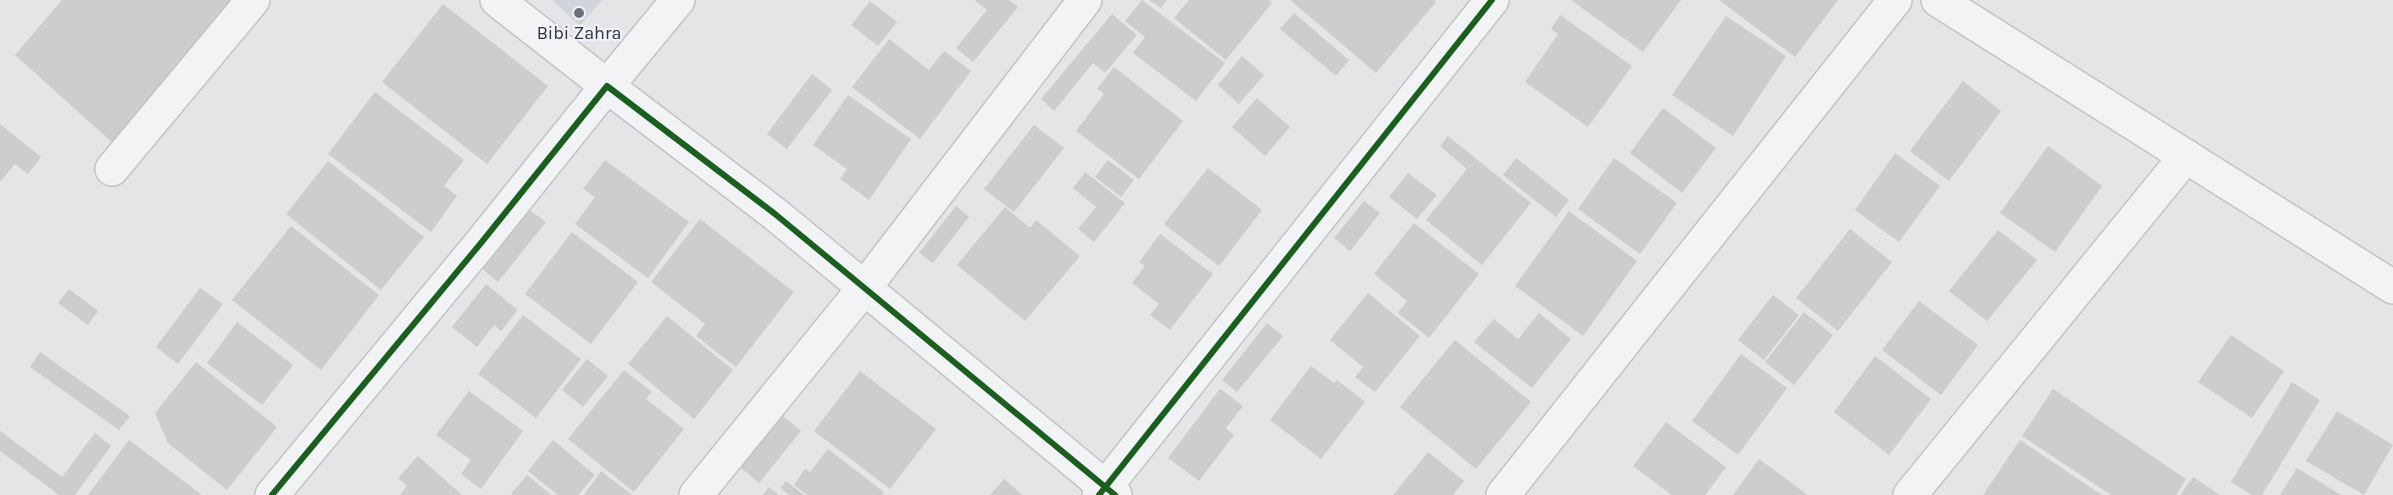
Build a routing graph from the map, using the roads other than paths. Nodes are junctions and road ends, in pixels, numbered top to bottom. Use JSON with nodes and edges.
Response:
{"nodes":[{"id":1,"x":253,"y":0,"type":"edge"},
{"id":2,"x":497,"y":0,"type":"edge"},
{"id":3,"x":678,"y":0,"type":"edge"},
{"id":4,"x":1085,"y":0,"type":"edge"},
{"id":5,"x":1492,"y":0,"type":"edge"},
{"id":6,"x":1938,"y":0,"type":"edge"},
{"id":7,"x":1890,"y":2,"type":"edge"},
{"id":8,"x":607,"y":86,"type":"junction"},
{"id":9,"x":2186,"y":156,"type":"junction"},
{"id":10,"x":112,"y":170,"type":"dead end"},
{"id":11,"x":865,"y":286,"type":"junction"},
{"id":12,"x":2393,"y":286,"type":"edge"},
{"id":13,"x":1107,"y":493,"type":"edge"},
{"id":14,"x":272,"y":495,"type":"edge"},
{"id":15,"x":696,"y":495,"type":"edge"},
{"id":16,"x":1503,"y":495,"type":"edge"},
{"id":17,"x":1910,"y":495,"type":"edge"}],
"edges":[{"from":1,"to":10,"type":"street"},
{"from":2,"to":8,"type":"street"},
{"from":3,"to":8,"type":"street"},
{"from":4,"to":11,"type":"street"},
{"from":5,"to":13,"type":"street"},
{"from":6,"to":9,"type":"street"},
{"from":7,"to":16,"type":"street"},
{"from":8,"to":11,"type":"street"},
{"from":8,"to":14,"type":"street"},
{"from":9,"to":12,"type":"street"},
{"from":9,"to":17,"type":"street"},
{"from":11,"to":13,"type":"street"},
{"from":11,"to":15,"type":"street"}]}
